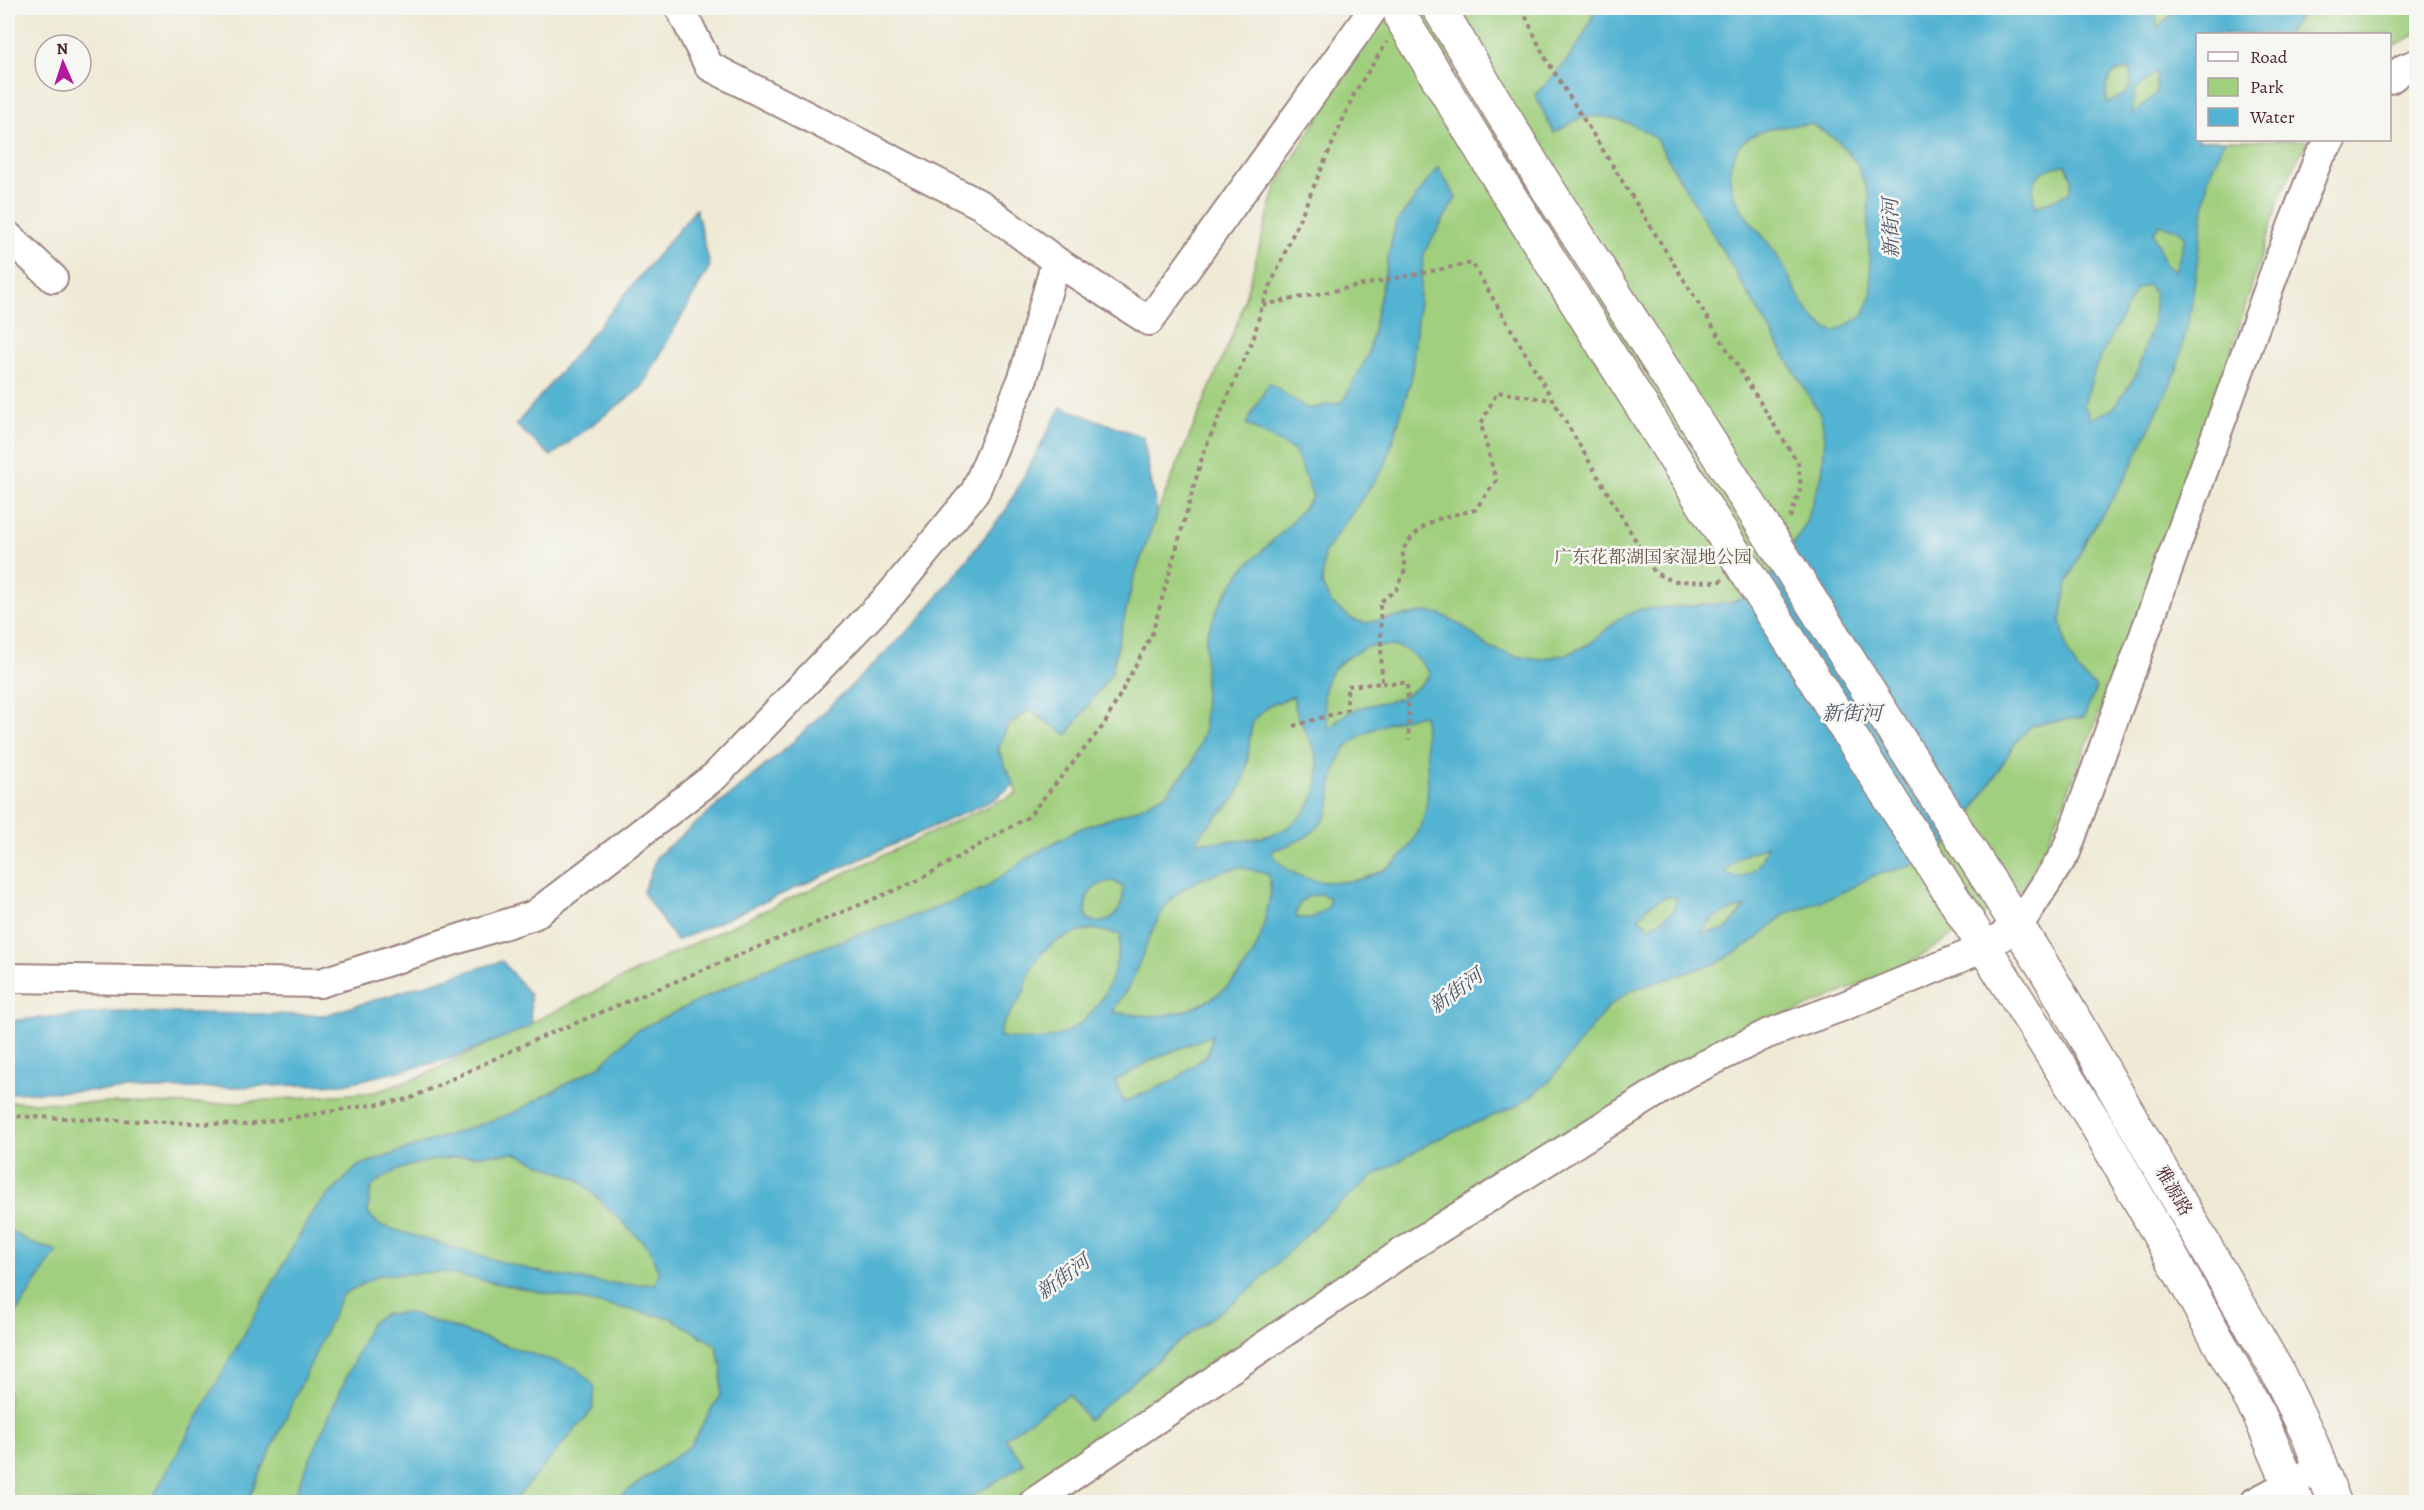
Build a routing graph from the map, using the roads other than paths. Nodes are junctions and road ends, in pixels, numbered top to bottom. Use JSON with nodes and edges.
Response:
{"nodes":[{"id":1,"x":680,"y":8,"type":"edge"},
{"id":2,"x":1438,"y":8,"type":"edge"},
{"id":3,"x":1392,"y":11,"type":"edge"},
{"id":4,"x":2416,"y":64,"type":"edge"},
{"id":5,"x":2391,"y":78,"type":"edge"},
{"id":6,"x":2330,"y":141,"type":"edge"},
{"id":7,"x":8,"y":236,"type":"edge"},
{"id":8,"x":1056,"y":261,"type":"junction"},
{"id":9,"x":53,"y":278,"type":"dead end"},
{"id":10,"x":2019,"y":926,"type":"junction"},
{"id":11,"x":1978,"y":937,"type":"junction"},
{"id":12,"x":8,"y":978,"type":"edge"},
{"id":13,"x":2321,"y":1467,"type":"junction"},
{"id":14,"x":2294,"y":1493,"type":"edge"},
{"id":15,"x":1034,"y":1503,"type":"edge"},
{"id":16,"x":2255,"y":1503,"type":"edge"},
{"id":17,"x":2334,"y":1503,"type":"edge"}],
"edges":[{"from":1,"to":8,"type":"street"},
{"from":2,"to":10,"type":"main road","name":"雅源路","bridge":true},
{"from":3,"to":8,"type":"street"},
{"from":3,"to":11,"type":"main road","name":"雅源路","bridge":true},
{"from":4,"to":5,"type":"street"},
{"from":6,"to":10,"type":"street"},
{"from":7,"to":9,"type":"street"},
{"from":8,"to":12,"type":"street"},
{"from":10,"to":11,"type":"street"},
{"from":10,"to":13,"type":"main road","name":"雅源路"},
{"from":11,"to":14,"type":"main road","name":"雅源路"},
{"from":11,"to":15,"type":"street"},
{"from":13,"to":14,"type":"street"},
{"from":13,"to":17,"type":"main road","name":"雅源路"},
{"from":14,"to":16,"type":"street"}]}
